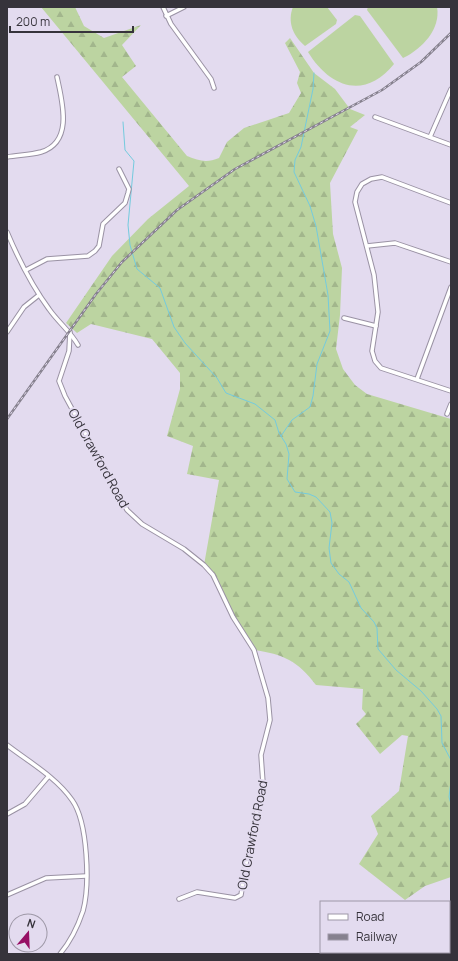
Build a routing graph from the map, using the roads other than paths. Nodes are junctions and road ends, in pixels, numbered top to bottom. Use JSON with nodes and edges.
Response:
{"nodes":[{"id":1,"x":163,"y":7,"type":"edge"},
{"id":2,"x":184,"y":7,"type":"edge"},
{"id":3,"x":166,"y":16,"type":"junction"},
{"id":4,"x":57,"y":78,"type":"dead end"},
{"id":5,"x":214,"y":88,"type":"dead end"},
{"id":6,"x":451,"y":88,"type":"edge"},
{"id":7,"x":375,"y":117,"type":"dead end"},
{"id":8,"x":430,"y":137,"type":"junction"},
{"id":9,"x":451,"y":145,"type":"edge"},
{"id":10,"x":7,"y":157,"type":"edge"},
{"id":11,"x":119,"y":169,"type":"dead end"},
{"id":12,"x":451,"y":203,"type":"edge"},
{"id":13,"x":7,"y":232,"type":"edge"},
{"id":14,"x":367,"y":246,"type":"junction"},
{"id":15,"x":451,"y":262,"type":"edge"},
{"id":16,"x":26,"y":270,"type":"junction"},
{"id":17,"x":451,"y":287,"type":"edge"},
{"id":18,"x":39,"y":295,"type":"junction"},
{"id":19,"x":344,"y":318,"type":"dead end"},
{"id":20,"x":376,"y":326,"type":"junction"},
{"id":21,"x":7,"y":332,"type":"edge"},
{"id":22,"x":70,"y":332,"type":"junction"},
{"id":23,"x":78,"y":345,"type":"dead end"},
{"id":24,"x":417,"y":380,"type":"junction"},
{"id":25,"x":451,"y":391,"type":"edge"},
{"id":26,"x":451,"y":404,"type":"edge"},
{"id":27,"x":447,"y":414,"type":"dead end"},
{"id":28,"x":7,"y":745,"type":"edge"},
{"id":29,"x":48,"y":776,"type":"junction"},
{"id":30,"x":7,"y":814,"type":"edge"},
{"id":31,"x":86,"y":876,"type":"junction"},
{"id":32,"x":7,"y":895,"type":"edge"},
{"id":33,"x":179,"y":899,"type":"dead end"},
{"id":34,"x":60,"y":954,"type":"edge"}],
"edges":[{"from":1,"to":3,"type":"street"},
{"from":2,"to":3,"type":"street"},
{"from":3,"to":5,"type":"street"},
{"from":4,"to":10,"type":"street"},
{"from":6,"to":8,"type":"street"},
{"from":7,"to":8,"type":"street"},
{"from":8,"to":9,"type":"street"},
{"from":11,"to":16,"type":"street"},
{"from":12,"to":14,"type":"street"},
{"from":13,"to":16,"type":"street"},
{"from":14,"to":15,"type":"street"},
{"from":14,"to":20,"type":"street"},
{"from":16,"to":18,"type":"street"},
{"from":17,"to":24,"type":"street"},
{"from":18,"to":21,"type":"street"},
{"from":18,"to":22,"type":"street"},
{"from":19,"to":20,"type":"street"},
{"from":20,"to":24,"type":"street"},
{"from":22,"to":23,"type":"street"},
{"from":22,"to":33,"type":"street","name":"Old Crawford Road"},
{"from":24,"to":25,"type":"street"},
{"from":26,"to":27,"type":"street"},
{"from":28,"to":29,"type":"street"},
{"from":29,"to":30,"type":"street"},
{"from":29,"to":31,"type":"street"},
{"from":31,"to":32,"type":"street"},
{"from":31,"to":34,"type":"street"}]}
